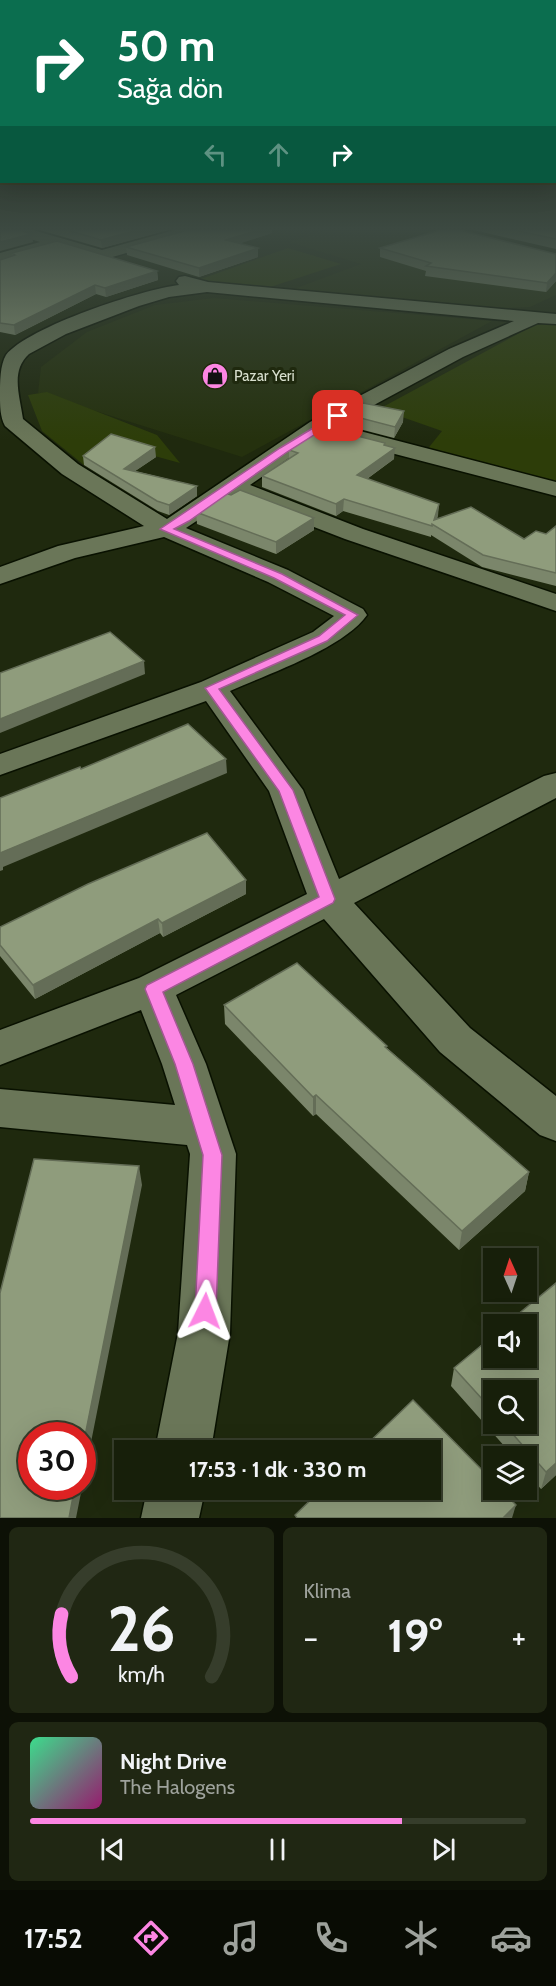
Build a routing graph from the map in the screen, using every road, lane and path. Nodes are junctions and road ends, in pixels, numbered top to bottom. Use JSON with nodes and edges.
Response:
{"nodes":[{"id":1,"x":146,"y":299,"type":"edge"},
{"id":2,"x":326,"y":299,"type":"edge"},
{"id":3,"x":556,"y":307,"type":"edge"},
{"id":4,"x":536,"y":318,"type":"junction"},
{"id":5,"x":556,"y":320,"type":"edge"},
{"id":6,"x":6,"y":356,"type":"edge"},
{"id":7,"x":6,"y":421,"type":"edge"},
{"id":8,"x":318,"y":427,"type":"junction"},
{"id":9,"x":231,"y":486,"type":"junction"},
{"id":10,"x":556,"y":489,"type":"edge"},
{"id":11,"x":166,"y":529,"type":"junction"},
{"id":12,"x":0,"y":576,"type":"edge"},
{"id":13,"x":556,"y":603,"type":"edge"},
{"id":14,"x":212,"y":688,"type":"junction"},
{"id":15,"x":0,"y":765,"type":"edge"},
{"id":16,"x":556,"y":784,"type":"edge"},
{"id":17,"x":328,"y":899,"type":"junction"},
{"id":18,"x":153,"y":989,"type":"junction"},
{"id":19,"x":0,"y":1048,"type":"edge"},
{"id":20,"x":0,"y":1108,"type":"edge"},
{"id":21,"x":556,"y":1122,"type":"edge"},
{"id":22,"x":204,"y":1127,"type":"junction"},
{"id":23,"x":185,"y":1440,"type":"edge"},
{"id":24,"x":174,"y":1500,"type":"edge"},
{"id":25,"x":170,"y":1518,"type":"edge"}],
"edges":[{"from":1,"to":6,"type":"street"},
{"from":2,"to":4,"type":"street"},
{"from":3,"to":4,"type":"street"},
{"from":4,"to":5,"type":"street"},
{"from":4,"to":8,"type":"street"},
{"from":6,"to":7,"type":"street"},
{"from":7,"to":11,"type":"street"},
{"from":8,"to":9,"type":"street"},
{"from":8,"to":10,"type":"street"},
{"from":9,"to":11,"type":"street"},
{"from":9,"to":13,"type":"street"},
{"from":11,"to":12,"type":"street"},
{"from":11,"to":14,"type":"street"},
{"from":14,"to":15,"type":"street"},
{"from":14,"to":17,"type":"street"},
{"from":16,"to":17,"type":"street"},
{"from":17,"to":18,"type":"street"},
{"from":17,"to":21,"type":"street"},
{"from":18,"to":19,"type":"street"},
{"from":18,"to":22,"type":"street"},
{"from":20,"to":22,"type":"street"},
{"from":22,"to":23,"type":"street"},
{"from":24,"to":25,"type":"street"}]}
